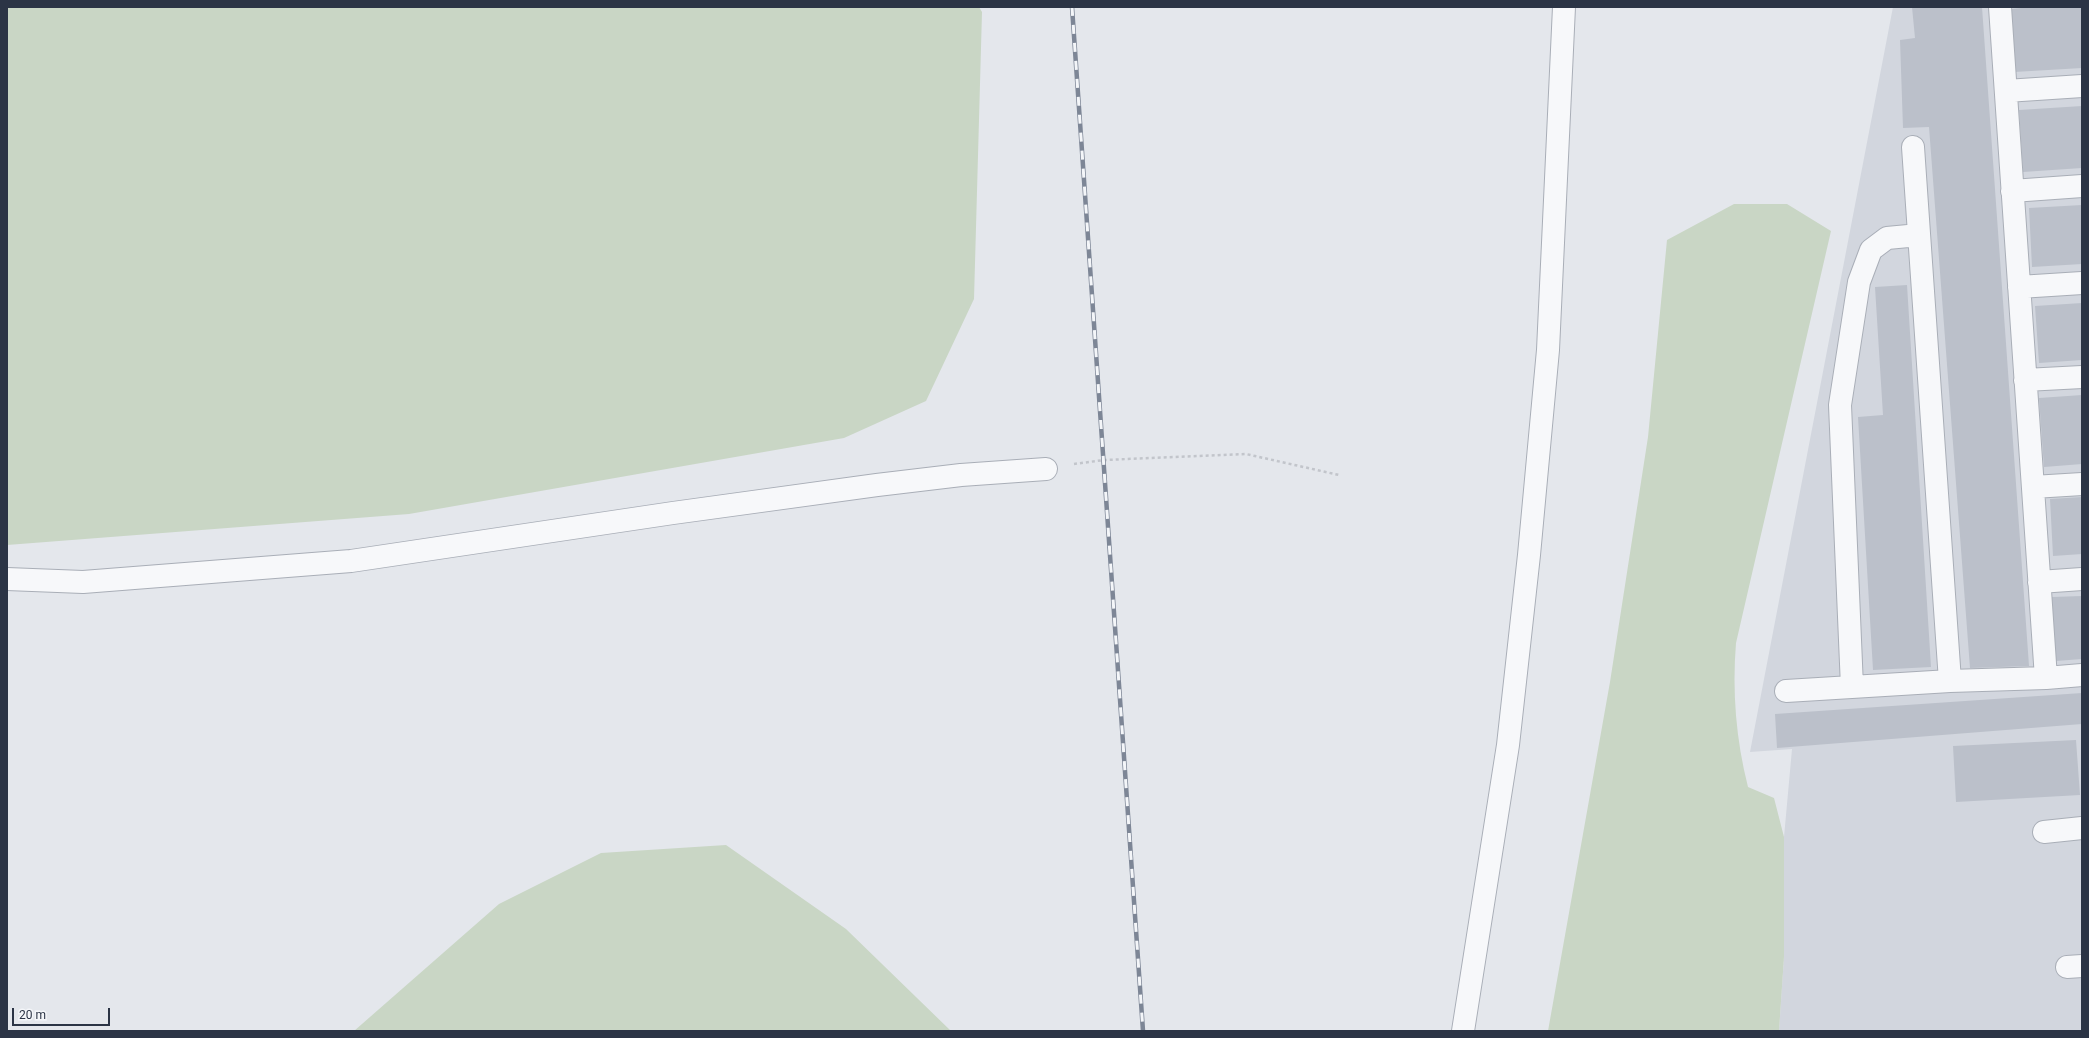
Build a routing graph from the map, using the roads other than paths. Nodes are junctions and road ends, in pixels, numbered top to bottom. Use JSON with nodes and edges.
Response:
{"nodes":[{"id":1,"x":1564,"y":7,"type":"edge"},
{"id":2,"x":2000,"y":7,"type":"edge"},
{"id":3,"x":2082,"y":86,"type":"edge"},
{"id":4,"x":2006,"y":92,"type":"junction"},
{"id":5,"x":1913,"y":147,"type":"dead end"},
{"id":6,"x":2082,"y":186,"type":"edge"},
{"id":7,"x":2012,"y":191,"type":"junction"},
{"id":8,"x":1919,"y":235,"type":"junction"},
{"id":9,"x":2082,"y":283,"type":"edge"},
{"id":10,"x":2019,"y":287,"type":"junction"},
{"id":11,"x":2082,"y":377,"type":"edge"},
{"id":12,"x":2026,"y":380,"type":"junction"},
{"id":13,"x":1046,"y":469,"type":"road end"},
{"id":14,"x":2082,"y":484,"type":"edge"},
{"id":15,"x":2033,"y":488,"type":"junction"},
{"id":16,"x":7,"y":579,"type":"edge"},
{"id":17,"x":2082,"y":580,"type":"edge"},
{"id":18,"x":2039,"y":582,"type":"junction"},
{"id":19,"x":2082,"y":675,"type":"edge"},
{"id":20,"x":2046,"y":678,"type":"junction"},
{"id":21,"x":1950,"y":681,"type":"junction"},
{"id":22,"x":1852,"y":687,"type":"junction"},
{"id":23,"x":1786,"y":691,"type":"dead end"},
{"id":24,"x":2082,"y":828,"type":"edge"},
{"id":25,"x":2044,"y":832,"type":"dead end"},
{"id":26,"x":1463,"y":1031,"type":"edge"}],
"edges":[{"from":1,"to":26,"type":"lane"},
{"from":2,"to":4,"type":"lane"},
{"from":3,"to":4,"type":"lane"},
{"from":4,"to":7,"type":"lane"},
{"from":5,"to":8,"type":"lane"},
{"from":6,"to":7,"type":"lane"},
{"from":7,"to":10,"type":"lane"},
{"from":8,"to":21,"type":"lane"},
{"from":8,"to":22,"type":"lane"},
{"from":9,"to":10,"type":"lane"},
{"from":10,"to":12,"type":"lane"},
{"from":11,"to":12,"type":"lane"},
{"from":12,"to":15,"type":"lane"},
{"from":13,"to":16,"type":"lane"},
{"from":14,"to":15,"type":"lane"},
{"from":15,"to":18,"type":"lane"},
{"from":17,"to":18,"type":"lane"},
{"from":18,"to":20,"type":"lane"},
{"from":19,"to":20,"type":"lane"},
{"from":20,"to":21,"type":"lane"},
{"from":21,"to":22,"type":"lane"},
{"from":22,"to":23,"type":"lane"},
{"from":24,"to":25,"type":"lane"}]}
